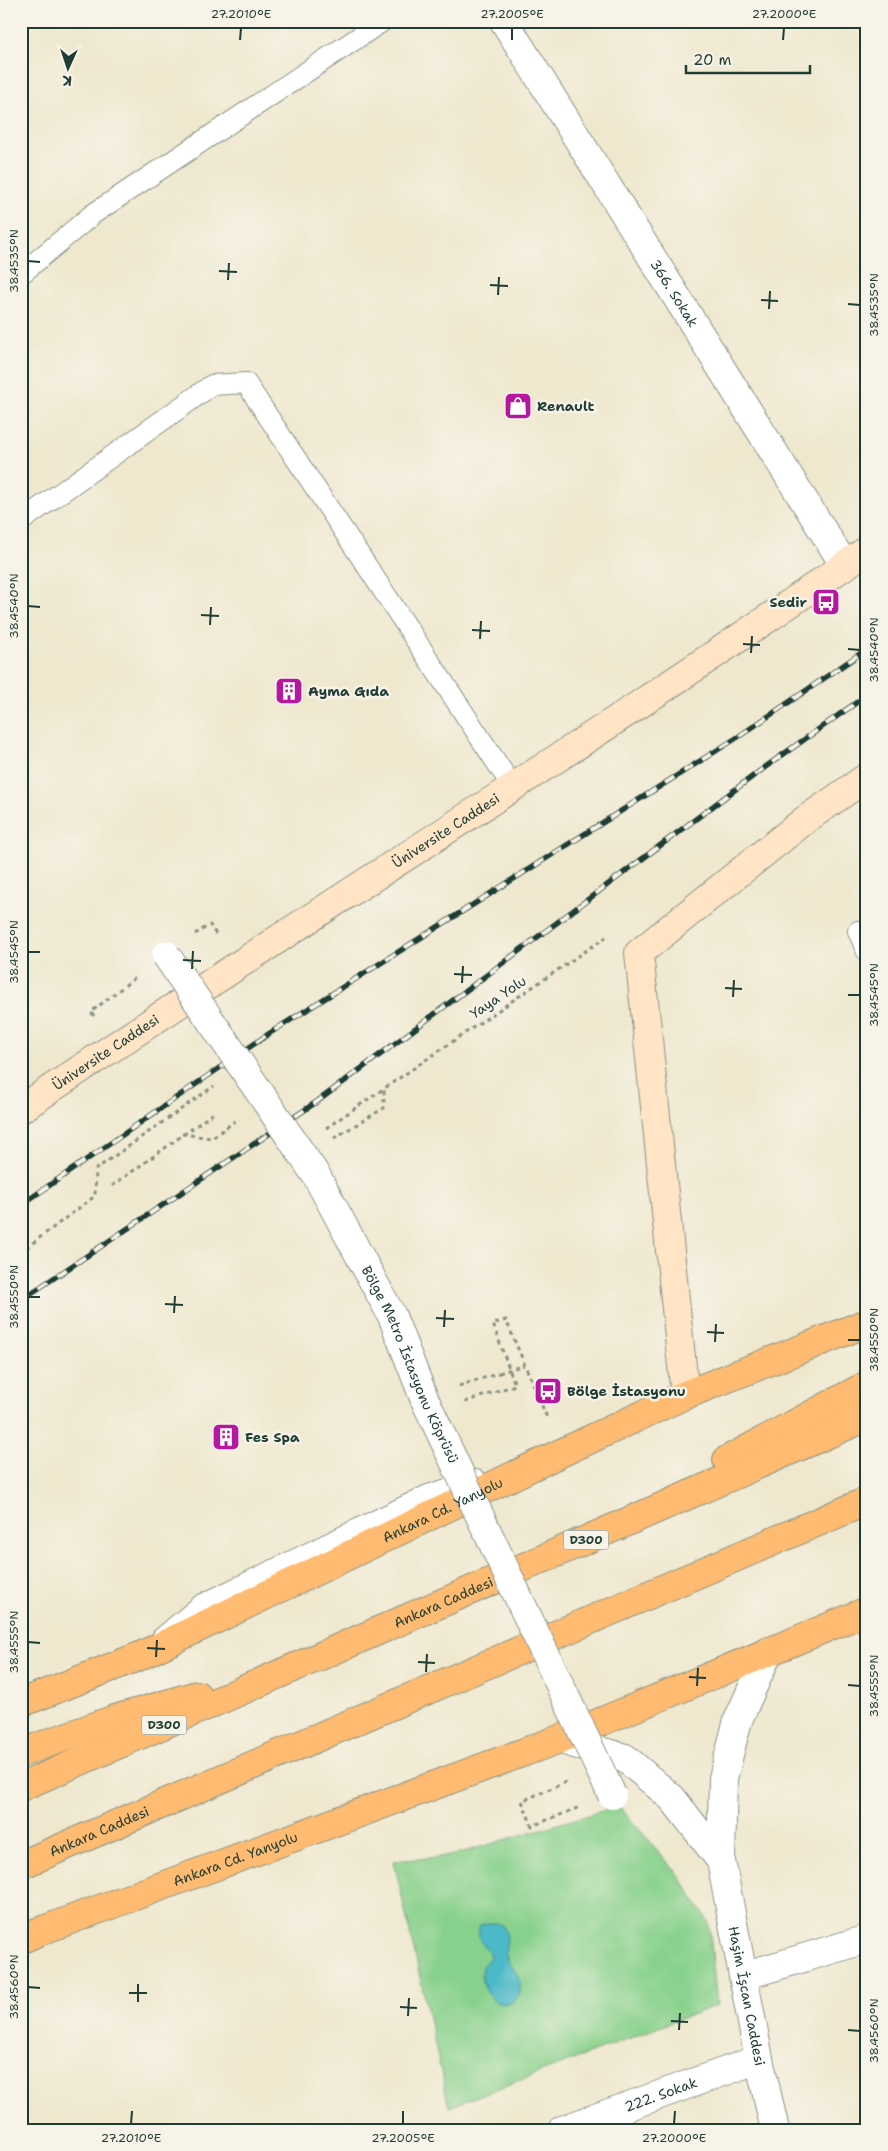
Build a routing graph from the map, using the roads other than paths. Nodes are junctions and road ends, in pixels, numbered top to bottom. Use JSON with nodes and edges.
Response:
{"nodes":[{"id":1,"x":383,"y":21,"type":"edge"},
{"id":2,"x":504,"y":21,"type":"edge"},
{"id":3,"x":21,"y":274,"type":"edge"},
{"id":4,"x":21,"y":521,"type":"edge"},
{"id":5,"x":867,"y":550,"type":"edge"},
{"id":6,"x":845,"y":566,"type":"junction"},
{"id":7,"x":867,"y":777,"type":"edge"},
{"id":8,"x":512,"y":786,"type":"junction"},
{"id":9,"x":858,"y":931,"type":"dead end"},
{"id":10,"x":867,"y":952,"type":"edge"},
{"id":11,"x":166,"y":955,"type":"dead end"},
{"id":12,"x":21,"y":1109,"type":"edge"},
{"id":13,"x":867,"y":1323,"type":"edge"},
{"id":14,"x":867,"y":1385,"type":"edge"},
{"id":15,"x":684,"y":1396,"type":"junction"},
{"id":16,"x":867,"y":1416,"type":"edge"},
{"id":17,"x":867,"y":1501,"type":"edge"},
{"id":18,"x":542,"y":1559,"type":"junction"},
{"id":19,"x":867,"y":1611,"type":"edge"},
{"id":20,"x":769,"y":1651,"type":"junction"},
{"id":21,"x":306,"y":1664,"type":"junction"},
{"id":22,"x":21,"y":1703,"type":"edge"},
{"id":23,"x":557,"y":1740,"type":"junction"},
{"id":24,"x":21,"y":1753,"type":"edge"},
{"id":25,"x":21,"y":1787,"type":"edge"},
{"id":26,"x":612,"y":1795,"type":"dead end"},
{"id":27,"x":722,"y":1861,"type":"junction"},
{"id":28,"x":21,"y":1865,"type":"edge"},
{"id":29,"x":28,"y":1936,"type":"edge"},
{"id":30,"x":867,"y":1939,"type":"edge"},
{"id":31,"x":743,"y":1976,"type":"junction"},
{"id":32,"x":759,"y":2059,"type":"junction"},
{"id":33,"x":562,"y":2130,"type":"edge"},
{"id":34,"x":775,"y":2130,"type":"edge"}],
"edges":[{"from":1,"to":3,"type":"lane"},
{"from":2,"to":6,"type":"street","name":"366. Sokak"},
{"from":4,"to":8,"type":"lane"},
{"from":5,"to":6,"type":"main road","name":"Üniversite Caddesi"},
{"from":6,"to":8,"type":"main road","name":"Üniversite Caddesi"},
{"from":7,"to":15,"type":"main road"},
{"from":8,"to":12,"type":"main road","name":"Üniversite Caddesi"},
{"from":9,"to":10,"type":"lane"},
{"from":11,"to":26,"type":"street","name":"Bölge Metro İstasyonu Köprüsü","bridge":true},
{"from":13,"to":15,"type":"main road","name":"Ankara Cd. Yanyolu"},
{"from":14,"to":18,"type":"main road"},
{"from":15,"to":22,"type":"main road","name":"Ankara Cd. Yanyolu"},
{"from":16,"to":18,"type":"main road","name":"Ankara Caddesi","number":"D300"},
{"from":17,"to":28,"type":"main road","name":"Ankara Caddesi"},
{"from":18,"to":21,"type":"main road","name":"Ankara Caddesi","number":"D300"},
{"from":19,"to":20,"type":"main road","name":"Ankara Cd. Yanyolu"},
{"from":20,"to":23,"type":"main road","name":"Ankara Cd. Yanyolu"},
{"from":20,"to":27,"type":"street","name":"Haşim İşcan Caddesi"},
{"from":21,"to":24,"type":"main road"},
{"from":21,"to":25,"type":"main road","name":"Ankara Caddesi","number":"D300"},
{"from":23,"to":27,"type":"street"},
{"from":23,"to":29,"type":"main road","name":"Ankara Cd. Yanyolu"},
{"from":27,"to":31,"type":"street","name":"Haşim İşcan Caddesi"},
{"from":30,"to":31,"type":"street"},
{"from":31,"to":32,"type":"street","name":"Haşim İşcan Caddesi"},
{"from":32,"to":33,"type":"street","name":"222. Sokak"},
{"from":32,"to":34,"type":"street","name":"Haşim İşcan Caddesi"}]}
